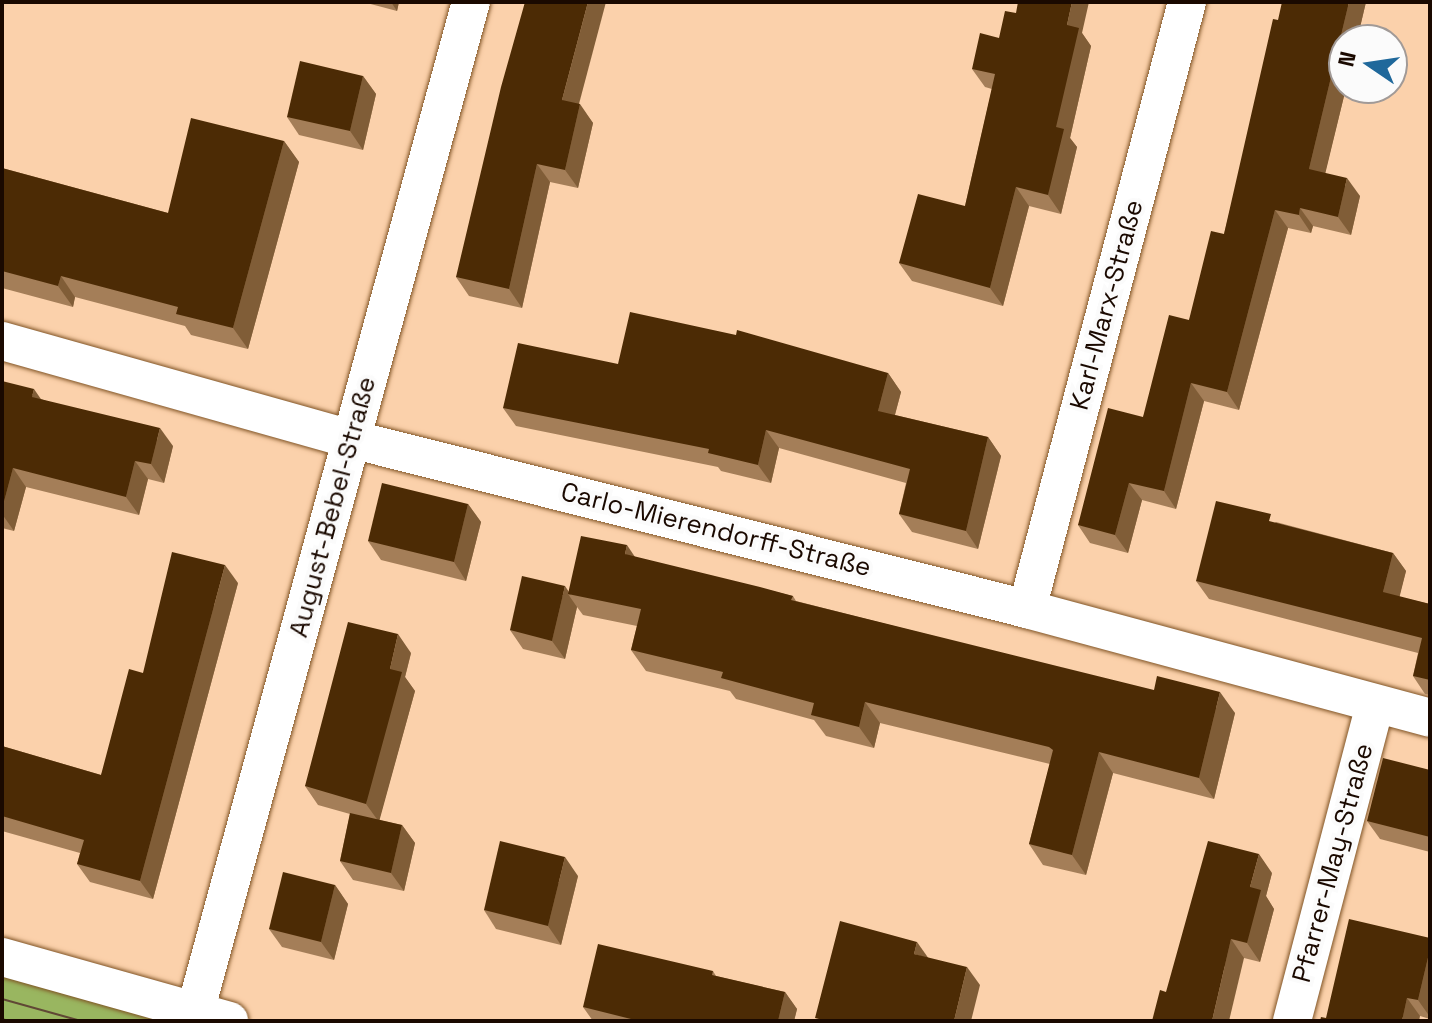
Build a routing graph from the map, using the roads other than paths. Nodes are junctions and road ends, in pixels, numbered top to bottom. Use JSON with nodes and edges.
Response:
{"nodes":[{"id":1,"x":471,"y":2,"type":"edge"},
{"id":2,"x":1187,"y":2,"type":"edge"},
{"id":3,"x":2,"y":341,"type":"edge"},
{"id":4,"x":351,"y":439,"type":"junction"},
{"id":5,"x":1027,"y":609,"type":"junction"},
{"id":6,"x":1375,"y":704,"type":"junction"},
{"id":7,"x":1430,"y":718,"type":"edge"},
{"id":8,"x":2,"y":957,"type":"edge"},
{"id":9,"x":212,"y":1016,"type":"edge"},
{"id":10,"x":1292,"y":1021,"type":"edge"}],
"edges":[{"from":1,"to":4,"type":"street","name":"August-Bebel-Straße"},
{"from":2,"to":5,"type":"street","name":"Karl-Marx-Straße"},
{"from":3,"to":4,"type":"street","name":"Carlo-Mierendorff-Straße"},
{"from":4,"to":5,"type":"street","name":"Carlo-Mierendorff-Straße"},
{"from":4,"to":9,"type":"street","name":"August-Bebel-Straße"},
{"from":5,"to":6,"type":"street","name":"Carlo-Mierendorff-Straße"},
{"from":6,"to":7,"type":"street","name":"Carlo-Mierendorff-Straße"},
{"from":6,"to":10,"type":"street","name":"Pfarrer-May-Straße"},
{"from":8,"to":9,"type":"street"}]}
